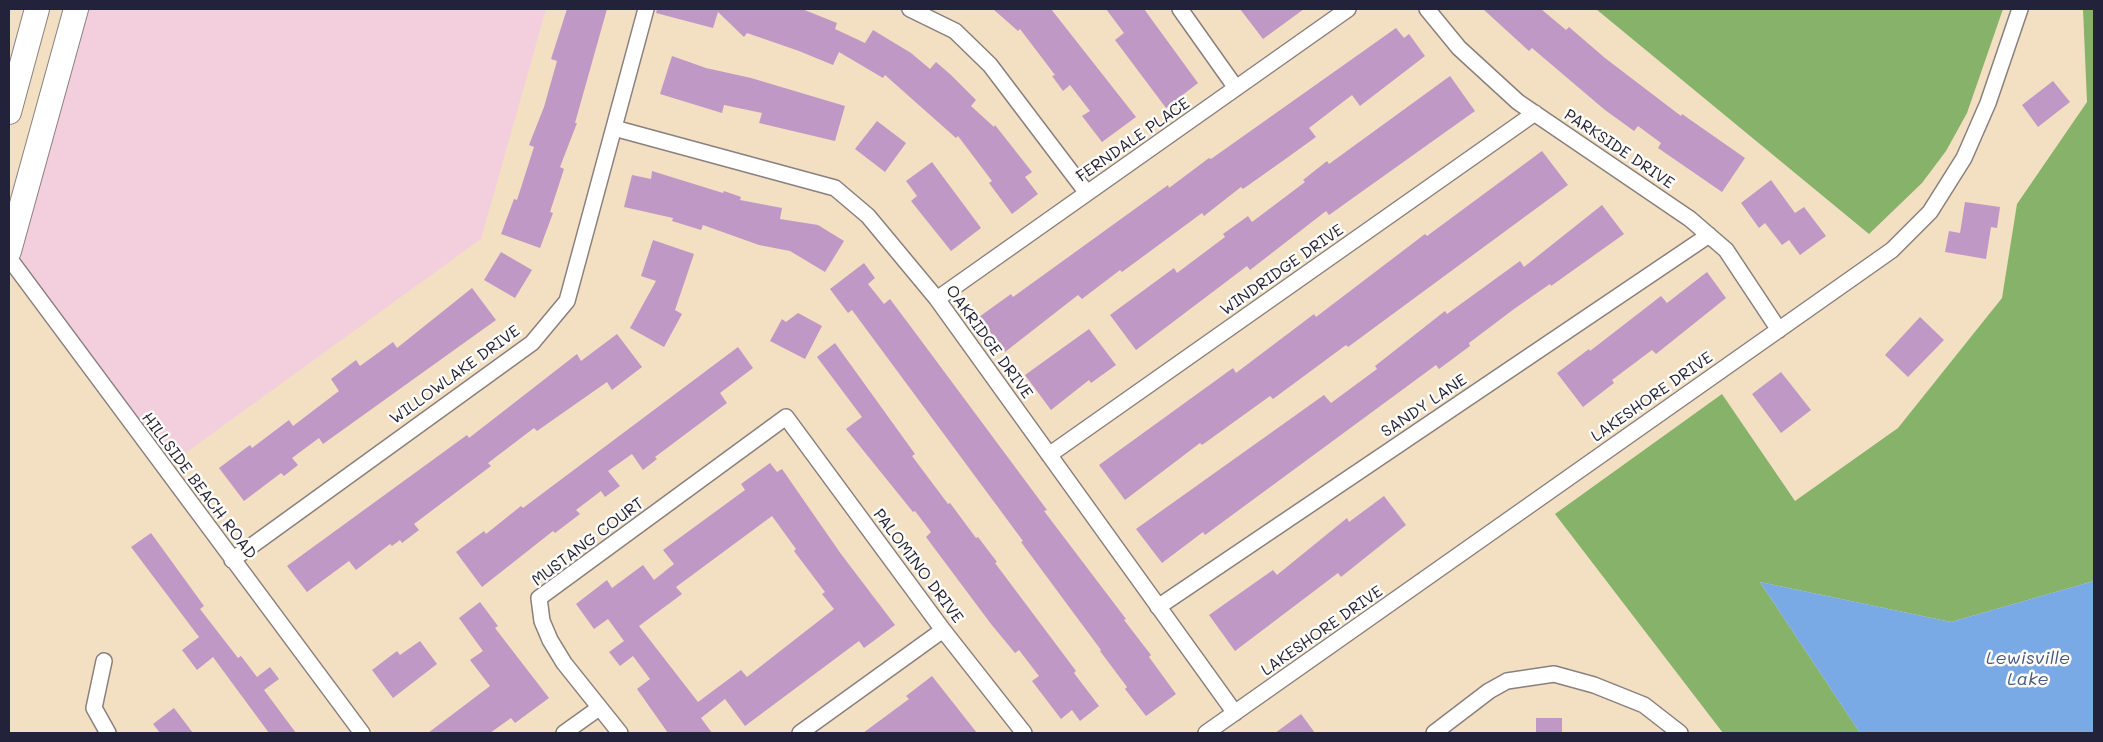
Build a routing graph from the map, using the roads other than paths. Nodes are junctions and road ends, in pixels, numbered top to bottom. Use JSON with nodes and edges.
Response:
{"nodes":[{"id":1,"x":37,"y":9,"type":"edge"},
{"id":2,"x":76,"y":9,"type":"edge"},
{"id":3,"x":646,"y":9,"type":"edge"},
{"id":4,"x":910,"y":9,"type":"edge"},
{"id":5,"x":1180,"y":9,"type":"edge"},
{"id":6,"x":1348,"y":9,"type":"edge"},
{"id":7,"x":1427,"y":9,"type":"edge"},
{"id":8,"x":2020,"y":9,"type":"edge"},
{"id":9,"x":1236,"y":88,"type":"junction"},
{"id":10,"x":9,"y":112,"type":"edge"},
{"id":11,"x":1535,"y":113,"type":"junction"},
{"id":12,"x":614,"y":128,"type":"junction"},
{"id":13,"x":1088,"y":193,"type":"junction"},
{"id":14,"x":1709,"y":235,"type":"junction"},
{"id":15,"x":9,"y":252,"type":"edge"},
{"id":16,"x":9,"y":258,"type":"edge"},
{"id":17,"x":937,"y":299,"type":"junction"},
{"id":18,"x":1779,"y":330,"type":"junction"},
{"id":19,"x":786,"y":417,"type":"joint"},
{"id":20,"x":1049,"y":455,"type":"junction"},
{"id":21,"x":232,"y":560,"type":"junction"},
{"id":22,"x":1158,"y":607,"type":"junction"},
{"id":23,"x":943,"y":630,"type":"junction"},
{"id":24,"x":104,"y":661,"type":"dead end"},
{"id":25,"x":599,"y":708,"type":"junction"},
{"id":26,"x":1235,"y":713,"type":"junction"},
{"id":27,"x":108,"y":733,"type":"edge"},
{"id":28,"x":362,"y":733,"type":"edge"},
{"id":29,"x":564,"y":733,"type":"edge"},
{"id":30,"x":620,"y":733,"type":"edge"},
{"id":31,"x":800,"y":733,"type":"edge"},
{"id":32,"x":1024,"y":733,"type":"edge"},
{"id":33,"x":1206,"y":733,"type":"edge"},
{"id":34,"x":1434,"y":733,"type":"edge"},
{"id":35,"x":1680,"y":733,"type":"edge"}],
"edges":[{"from":1,"to":10,"type":"main road"},
{"from":2,"to":15,"type":"main road"},
{"from":3,"to":12,"type":"street","name":"WILLOWLAKE DRIVE"},
{"from":4,"to":13,"type":"street"},
{"from":5,"to":9,"type":"street"},
{"from":6,"to":9,"type":"street","name":"FERNDALE PLACE"},
{"from":7,"to":11,"type":"street","name":"PARKSIDE DRIVE"},
{"from":8,"to":18,"type":"street","name":"LAKESHORE DRIVE"},
{"from":9,"to":13,"type":"street","name":"FERNDALE PLACE"},
{"from":11,"to":14,"type":"street","name":"PARKSIDE DRIVE"},
{"from":11,"to":20,"type":"street","name":"WINDRIDGE DRIVE"},
{"from":12,"to":17,"type":"street","name":"OAKRIDGE DRIVE"},
{"from":12,"to":21,"type":"street","name":"WILLOWLAKE DRIVE"},
{"from":13,"to":17,"type":"street","name":"FERNDALE PLACE"},
{"from":14,"to":18,"type":"street","name":"PARKSIDE DRIVE"},
{"from":14,"to":22,"type":"street","name":"SANDY LANE"},
{"from":16,"to":21,"type":"street","name":"HILLSIDE BEACH ROAD"},
{"from":17,"to":20,"type":"street","name":"OAKRIDGE DRIVE"},
{"from":18,"to":26,"type":"street","name":"LAKESHORE DRIVE"},
{"from":19,"to":23,"type":"street","name":"PALOMINO DRIVE"},
{"from":19,"to":25,"type":"street","name":"MUSTANG COURT"},
{"from":20,"to":22,"type":"street","name":"OAKRIDGE DRIVE"},
{"from":21,"to":28,"type":"street","name":"HILLSIDE BEACH ROAD"},
{"from":22,"to":26,"type":"street","name":"OAKRIDGE DRIVE"},
{"from":23,"to":31,"type":"street"},
{"from":23,"to":32,"type":"street","name":"PALOMINO DRIVE"},
{"from":24,"to":27,"type":"street"},
{"from":25,"to":29,"type":"street"},
{"from":25,"to":30,"type":"street","name":"MUSTANG COURT"},
{"from":26,"to":33,"type":"street","name":"LAKESHORE DRIVE"},
{"from":34,"to":35,"type":"street"}]}
